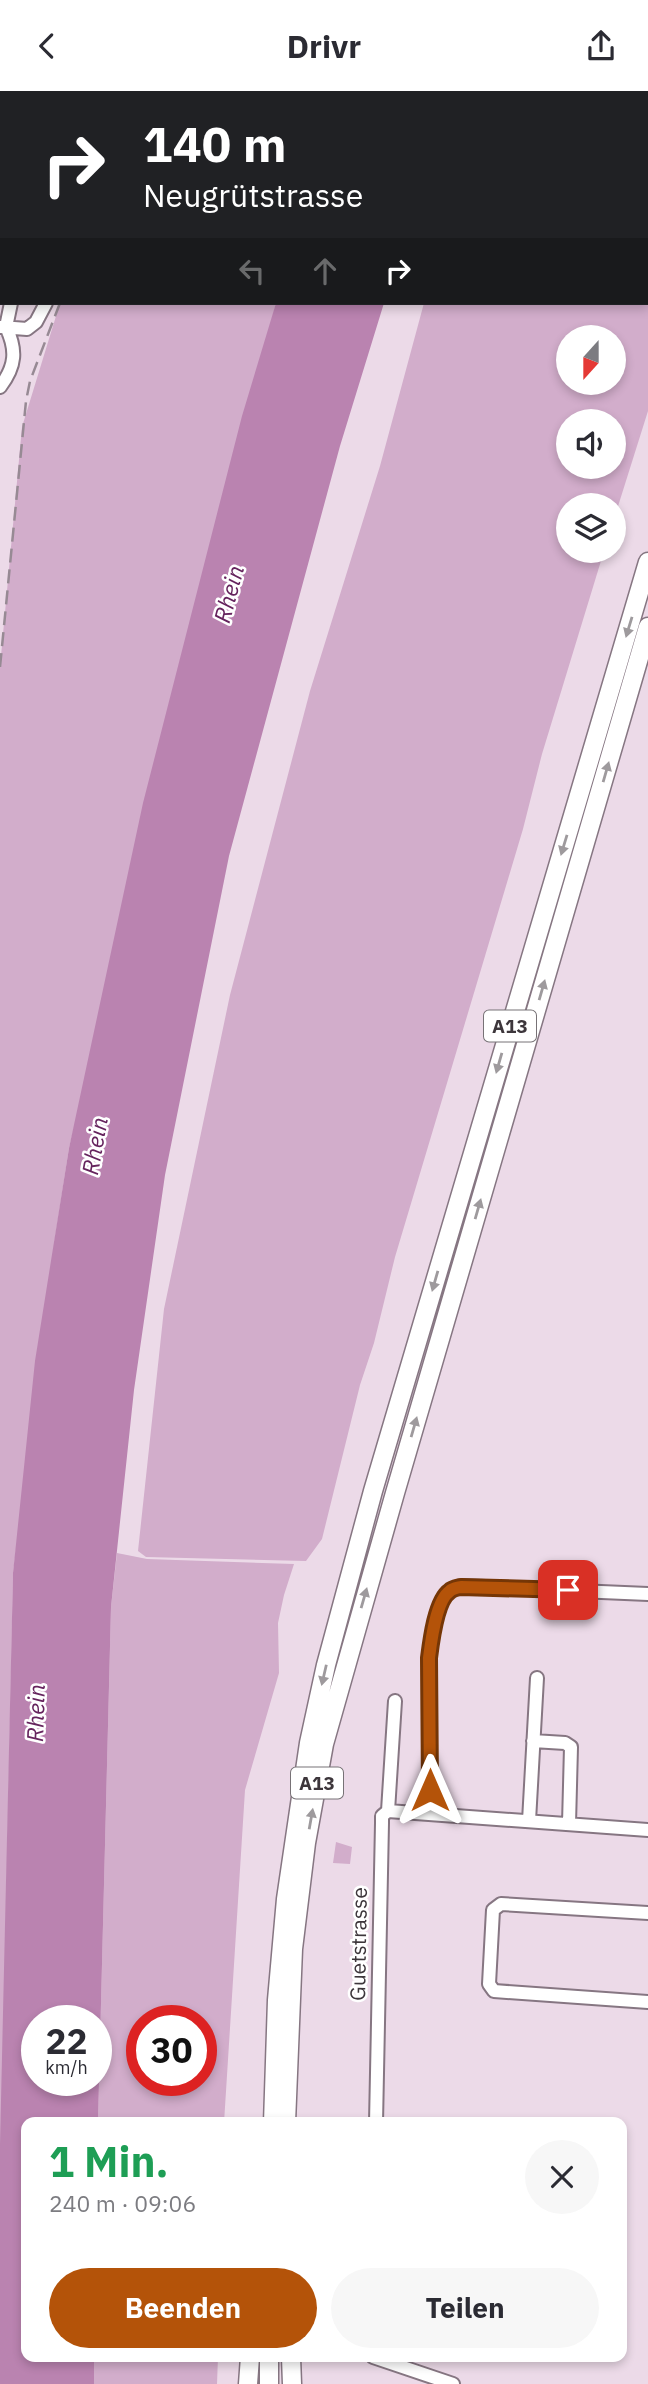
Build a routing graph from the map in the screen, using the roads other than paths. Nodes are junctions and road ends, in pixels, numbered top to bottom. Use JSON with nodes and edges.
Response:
{"nodes":[{"id":1,"x":10,"y":305,"type":"edge"},
{"id":2,"x":45,"y":305,"type":"edge"},
{"id":3,"x":3,"y":327,"type":"edge"},
{"id":4,"x":0,"y":387,"type":"edge"},
{"id":5,"x":648,"y":562,"type":"edge"},
{"id":6,"x":648,"y":627,"type":"edge"},
{"id":7,"x":648,"y":1594,"type":"edge"},
{"id":8,"x":537,"y":1678,"type":"dead end"},
{"id":9,"x":395,"y":1701,"type":"dead end"},
{"id":10,"x":533,"y":1741,"type":"junction"},
{"id":11,"x":388,"y":1811,"type":"junction"},
{"id":12,"x":430,"y":1814,"type":"junction"},
{"id":13,"x":529,"y":1821,"type":"junction"},
{"id":14,"x":569,"y":1823,"type":"junction"},
{"id":15,"x":648,"y":1830,"type":"edge"},
{"id":16,"x":648,"y":1913,"type":"edge"},
{"id":17,"x":648,"y":2001,"type":"edge"},
{"id":18,"x":275,"y":2117,"type":"edge"},
{"id":19,"x":275,"y":2117,"type":"edge"},
{"id":20,"x":376,"y":2117,"type":"edge"},
{"id":21,"x":250,"y":2362,"type":"edge"},
{"id":22,"x":269,"y":2362,"type":"edge"},
{"id":23,"x":282,"y":2362,"type":"edge"},
{"id":24,"x":291,"y":2362,"type":"edge"},
{"id":25,"x":388,"y":2362,"type":"edge"},
{"id":26,"x":248,"y":2384,"type":"edge"},
{"id":27,"x":269,"y":2384,"type":"edge"},
{"id":28,"x":282,"y":2384,"type":"edge"},
{"id":29,"x":292,"y":2384,"type":"edge"},
{"id":30,"x":453,"y":2384,"type":"edge"}],
"edges":[{"from":1,"to":3,"type":"street"},
{"from":2,"to":3,"type":"street"},
{"from":3,"to":4,"type":"street"},
{"from":5,"to":18,"type":"highway","number":"A13","one_way":true},
{"from":19,"to":6,"type":"highway","number":"A13","one_way":true},
{"from":7,"to":12,"type":"street"},
{"from":8,"to":10,"type":"street"},
{"from":9,"to":11,"type":"street","name":"Guetstrasse"},
{"from":10,"to":13,"type":"street"},
{"from":10,"to":14,"type":"street"},
{"from":11,"to":12,"type":"street"},
{"from":11,"to":20,"type":"street","name":"Guetstrasse"},
{"from":12,"to":13,"type":"street"},
{"from":13,"to":14,"type":"street"},
{"from":14,"to":15,"type":"street"},
{"from":16,"to":17,"type":"street"},
{"from":21,"to":26,"type":"highway"},
{"from":22,"to":27,"type":"highway"},
{"from":23,"to":28,"type":"highway"},
{"from":24,"to":29,"type":"highway"},
{"from":25,"to":30,"type":"street"}]}
